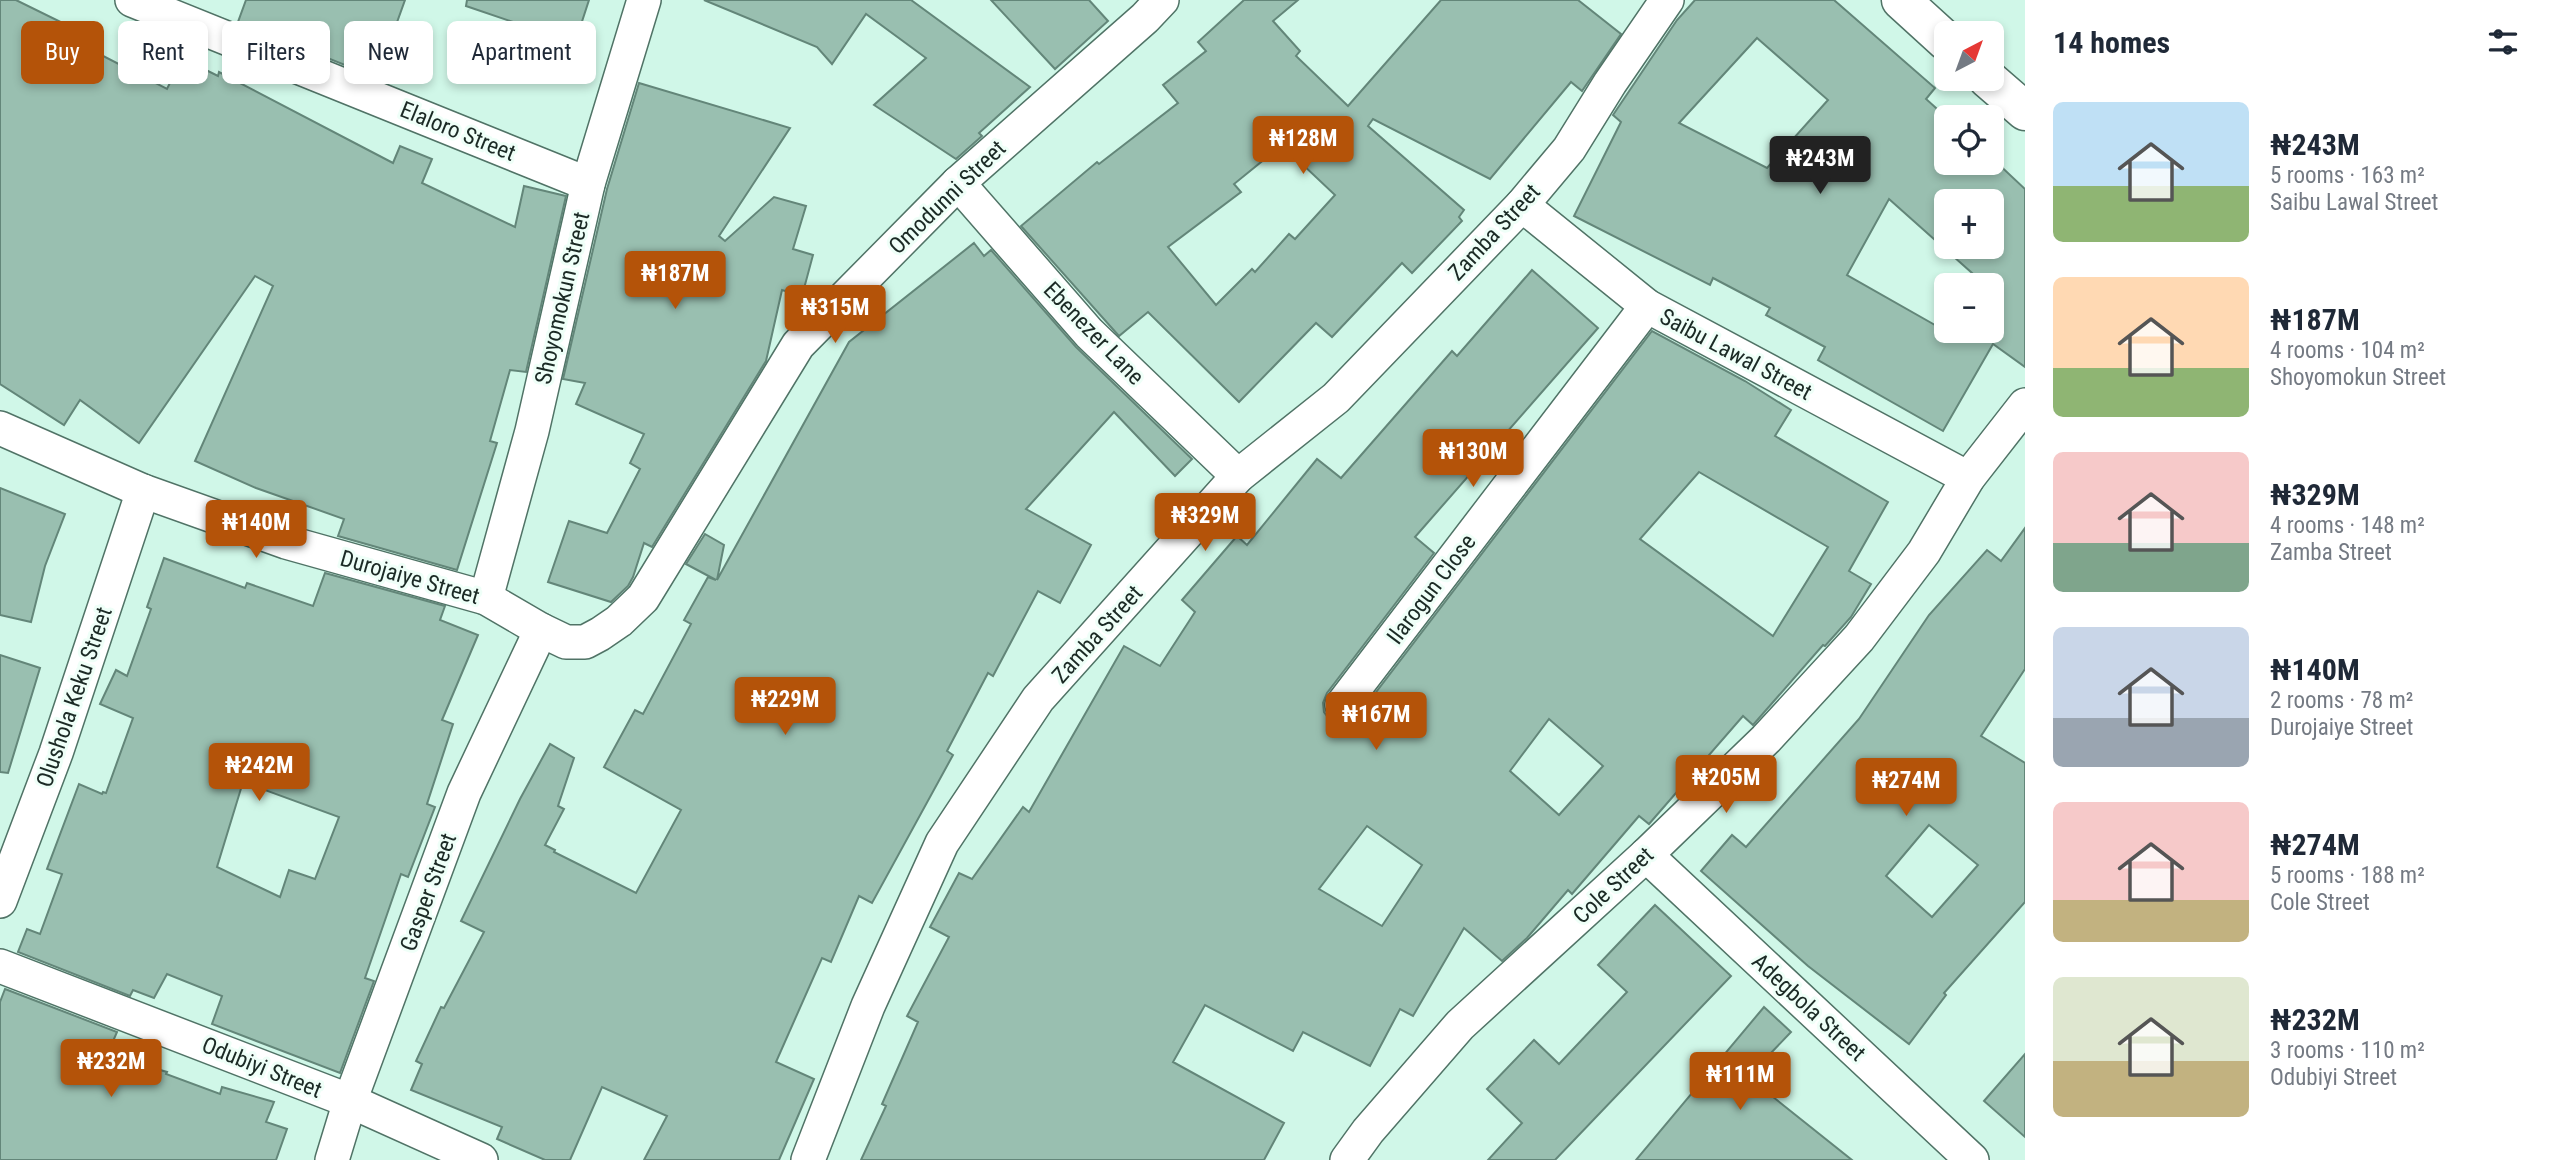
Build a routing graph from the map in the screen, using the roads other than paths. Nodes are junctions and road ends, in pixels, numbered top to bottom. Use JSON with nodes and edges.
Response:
{"nodes":[{"id":1,"x":645,"y":0,"type":"edge"},
{"id":2,"x":1667,"y":0,"type":"edge"},
{"id":3,"x":1901,"y":0,"type":"edge"},
{"id":4,"x":1930,"y":0,"type":"edge"},
{"id":5,"x":136,"y":1,"type":"edge"},
{"id":6,"x":1146,"y":6,"type":"edge"},
{"id":7,"x":1953,"y":21,"type":"edge"},
{"id":8,"x":1934,"y":30,"type":"edge"},
{"id":9,"x":2004,"y":66,"type":"edge"},
{"id":10,"x":2025,"y":84,"type":"edge"},
{"id":11,"x":2002,"y":91,"type":"edge"},
{"id":12,"x":2025,"y":111,"type":"edge"},
{"id":13,"x":958,"y":183,"type":"junction"},
{"id":14,"x":589,"y":184,"type":"junction"},
{"id":15,"x":1522,"y":205,"type":"junction"},
{"id":16,"x":1647,"y":306,"type":"junction"},
{"id":17,"x":2025,"y":405,"type":"edge"},
{"id":18,"x":0,"y":428,"type":"edge"},
{"id":19,"x":1238,"y":476,"type":"junction"},
{"id":20,"x":1968,"y":478,"type":"junction"},
{"id":21,"x":143,"y":491,"type":"junction"},
{"id":22,"x":486,"y":598,"type":"junction"},
{"id":23,"x":541,"y":630,"type":"junction"},
{"id":24,"x":1342,"y":705,"type":"dead end"},
{"id":25,"x":1646,"y":855,"type":"junction"},
{"id":26,"x":0,"y":901,"type":"edge"},
{"id":27,"x":0,"y":966,"type":"edge"},
{"id":28,"x":350,"y":1101,"type":"junction"},
{"id":29,"x":332,"y":1160,"type":"edge"},
{"id":30,"x":481,"y":1160,"type":"edge"},
{"id":31,"x":808,"y":1160,"type":"edge"},
{"id":32,"x":1347,"y":1160,"type":"edge"},
{"id":33,"x":1972,"y":1160,"type":"edge"}],
"edges":[{"from":1,"to":14,"type":"street","name":"Shoyomokun Street"},
{"from":2,"to":15,"type":"street","name":"Zamba Street"},
{"from":3,"to":8,"type":"main road"},
{"from":4,"to":7,"type":"main road"},
{"from":5,"to":14,"type":"street","name":"Elaloro Street"},
{"from":6,"to":13,"type":"street","name":"Omodunni Street"},
{"from":9,"to":10,"type":"main road"},
{"from":11,"to":12,"type":"main road"},
{"from":13,"to":19,"type":"street","name":"Ebenezer Lane"},
{"from":13,"to":23,"type":"street","name":"Omodunni Street"},
{"from":14,"to":22,"type":"street","name":"Shoyomokun Street"},
{"from":15,"to":16,"type":"street","name":"Saibu Lawal Street"},
{"from":15,"to":19,"type":"street","name":"Zamba Street"},
{"from":16,"to":20,"type":"street","name":"Saibu Lawal Street"},
{"from":16,"to":24,"type":"street","name":"Ilarogun Close"},
{"from":17,"to":20,"type":"street","name":"Cole Street"},
{"from":18,"to":21,"type":"street","name":"Durojaiye Street"},
{"from":19,"to":31,"type":"street","name":"Zamba Street"},
{"from":20,"to":25,"type":"street","name":"Cole Street"},
{"from":21,"to":22,"type":"street","name":"Durojaiye Street"},
{"from":21,"to":26,"type":"street","name":"Olushola Keku Street"},
{"from":22,"to":23,"type":"street","name":"Durojaiye Street"},
{"from":23,"to":28,"type":"street","name":"Gasper Street"},
{"from":25,"to":32,"type":"street","name":"Cole Street"},
{"from":25,"to":33,"type":"street","name":"Adegbola Street"},
{"from":27,"to":28,"type":"street","name":"Odubiyi Street"},
{"from":28,"to":29,"type":"street","name":"Gasper Street"},
{"from":28,"to":30,"type":"street","name":"Odubiyi Street"}]}
